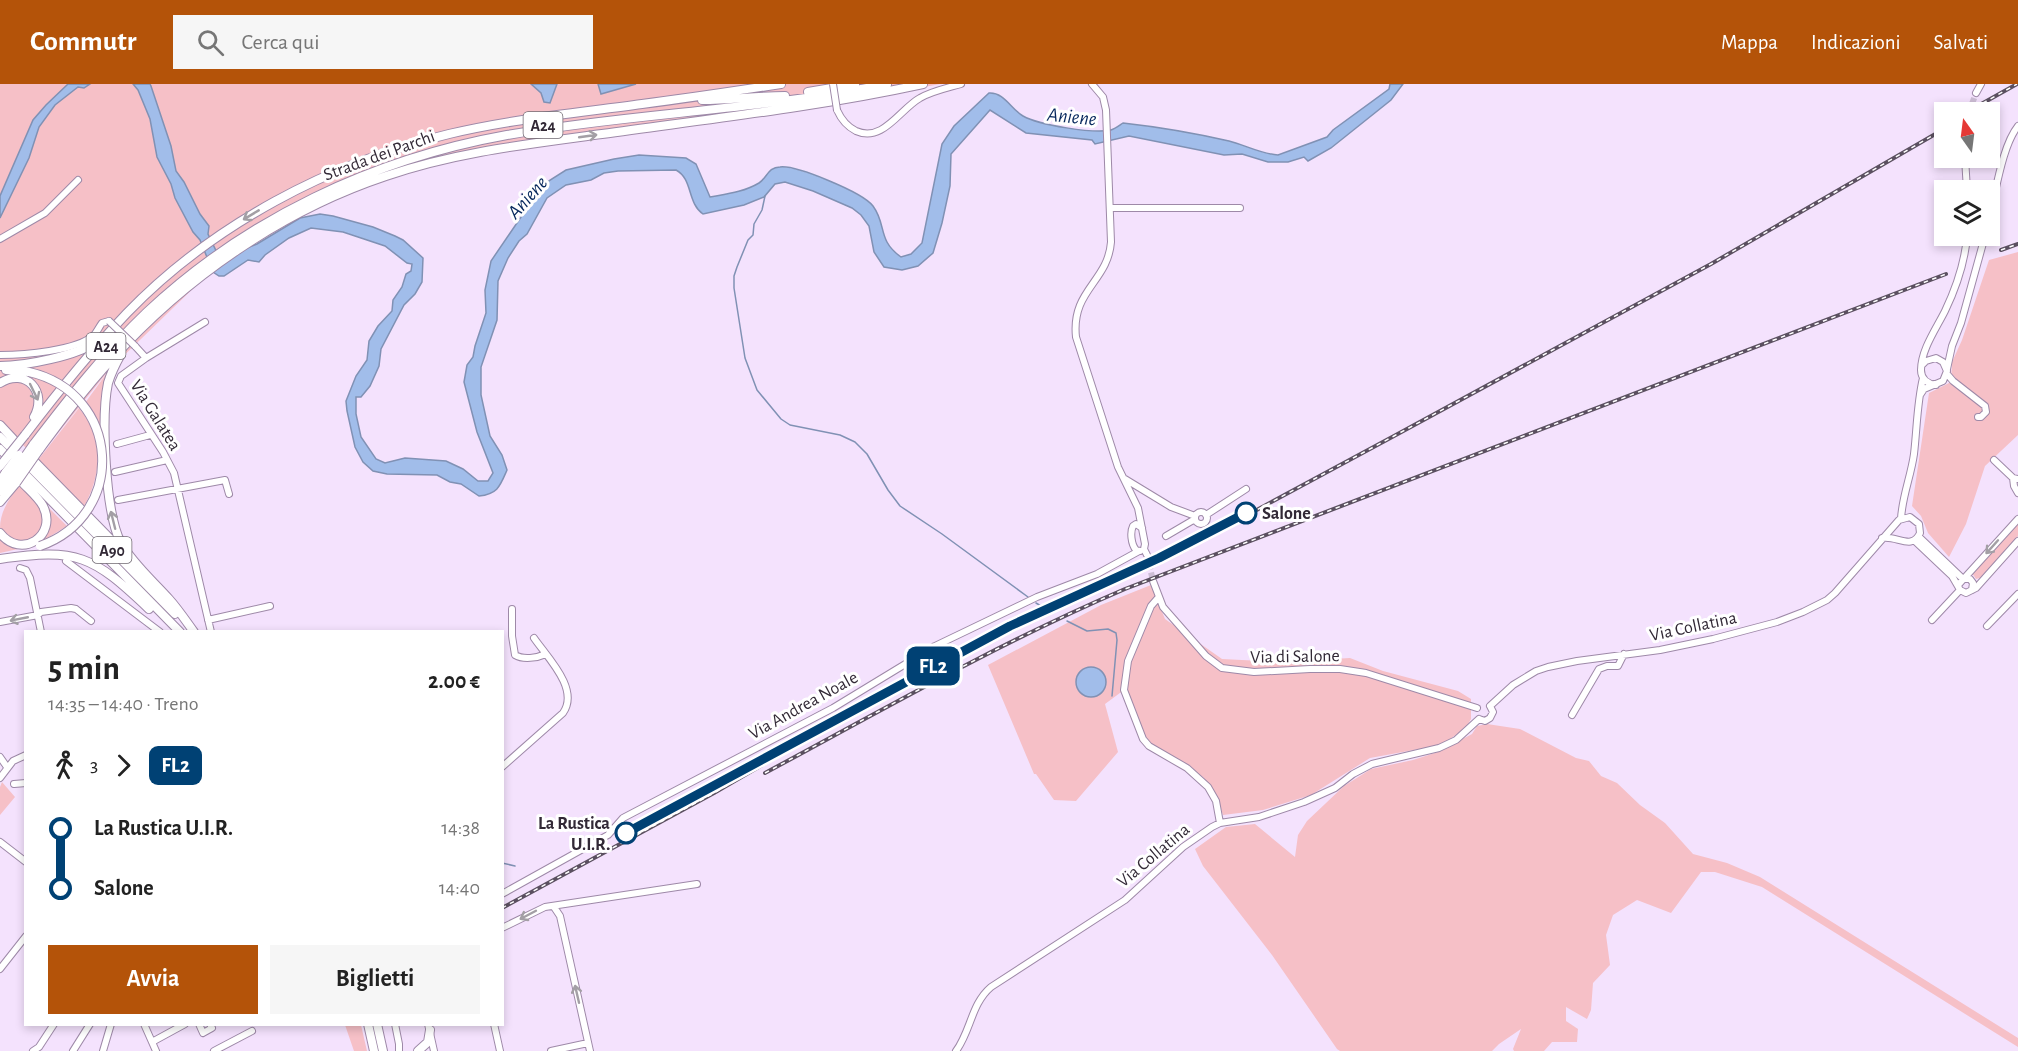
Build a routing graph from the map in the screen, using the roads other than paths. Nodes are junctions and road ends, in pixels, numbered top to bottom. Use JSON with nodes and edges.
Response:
{"nodes":[{"id":1,"x":781,"y":84,"type":"edge"},
{"id":2,"x":833,"y":84,"type":"edge"},
{"id":3,"x":855,"y":84,"type":"edge"},
{"id":4,"x":886,"y":84,"type":"edge"},
{"id":5,"x":923,"y":84,"type":"edge"},
{"id":6,"x":961,"y":84,"type":"edge"},
{"id":7,"x":1092,"y":84,"type":"edge"},
{"id":8,"x":1981,"y":84,"type":"edge"},
{"id":9,"x":1976,"y":93,"type":"tunnel mouth"},
{"id":10,"x":785,"y":96,"type":"junction"},
{"id":11,"x":664,"y":101,"type":"junction"},
{"id":12,"x":643,"y":118,"type":"junction"},
{"id":13,"x":2018,"y":126,"type":"edge"},
{"id":14,"x":427,"y":163,"type":"junction"},
{"id":15,"x":78,"y":180,"type":"dead end"},
{"id":16,"x":1998,"y":180,"type":"edge"},
{"id":17,"x":310,"y":196,"type":"junction"},
{"id":18,"x":1111,"y":208,"type":"junction"},
{"id":19,"x":1240,"y":208,"type":"dead end"},
{"id":20,"x":0,"y":239,"type":"edge"},
{"id":21,"x":1965,"y":246,"type":"edge"},
{"id":22,"x":1981,"y":246,"type":"edge"},
{"id":23,"x":197,"y":266,"type":"junction"},
{"id":24,"x":128,"y":312,"type":"junction"},
{"id":25,"x":205,"y":322,"type":"dead end"},
{"id":26,"x":1930,"y":342,"type":"junction"},
{"id":27,"x":131,"y":344,"type":"junction"},
{"id":28,"x":1952,"y":346,"type":"junction"},
{"id":29,"x":0,"y":356,"type":"edge"},
{"id":30,"x":146,"y":358,"type":"junction"},
{"id":31,"x":1938,"y":359,"type":"junction"},
{"id":32,"x":1922,"y":365,"type":"junction"},
{"id":33,"x":0,"y":366,"type":"edge"},
{"id":34,"x":1946,"y":375,"type":"junction"},
{"id":35,"x":1923,"y":378,"type":"junction"},
{"id":36,"x":0,"y":382,"type":"edge"},
{"id":37,"x":1936,"y":384,"type":"junction"},
{"id":38,"x":1918,"y":401,"type":"junction"},
{"id":39,"x":1978,"y":417,"type":"dead end"},
{"id":40,"x":0,"y":425,"type":"edge"},
{"id":41,"x":150,"y":435,"type":"junction"},
{"id":42,"x":0,"y":436,"type":"edge"},
{"id":43,"x":31,"y":440,"type":"junction"},
{"id":44,"x":117,"y":444,"type":"dead end"},
{"id":45,"x":7,"y":447,"type":"edge"},
{"id":46,"x":167,"y":460,"type":"junction"},
{"id":47,"x":1994,"y":460,"type":"dead end"},
{"id":48,"x":16,"y":472,"type":"edge"},
{"id":49,"x":115,"y":472,"type":"dead end"},
{"id":50,"x":1123,"y":477,"type":"junction"},
{"id":51,"x":2015,"y":478,"type":"edge"},
{"id":52,"x":0,"y":481,"type":"edge"},
{"id":53,"x":177,"y":488,"type":"junction"},
{"id":54,"x":1246,"y":489,"type":"dead end"},
{"id":55,"x":1146,"y":492,"type":"junction"},
{"id":56,"x":2018,"y":493,"type":"edge"},
{"id":57,"x":229,"y":494,"type":"dead end"},
{"id":58,"x":1132,"y":495,"type":"junction"},
{"id":59,"x":2,"y":496,"type":"edge"},
{"id":60,"x":118,"y":500,"type":"dead end"},
{"id":61,"x":1904,"y":500,"type":"junction"},
{"id":62,"x":0,"y":506,"type":"edge"},
{"id":63,"x":1910,"y":517,"type":"junction"},
{"id":64,"x":1195,"y":518,"type":"junction"},
{"id":65,"x":1901,"y":519,"type":"junction"},
{"id":66,"x":2018,"y":519,"type":"edge"},
{"id":67,"x":1134,"y":525,"type":"junction"},
{"id":68,"x":1895,"y":526,"type":"junction"},
{"id":69,"x":1142,"y":529,"type":"junction"},
{"id":70,"x":0,"y":533,"type":"edge"},
{"id":71,"x":1166,"y":536,"type":"dead end"},
{"id":72,"x":1882,"y":538,"type":"junction"},
{"id":73,"x":1898,"y":538,"type":"junction"},
{"id":74,"x":1917,"y":539,"type":"junction"},
{"id":75,"x":2018,"y":541,"type":"edge"},
{"id":76,"x":1133,"y":546,"type":"junction"},
{"id":77,"x":1144,"y":551,"type":"junction"},
{"id":78,"x":0,"y":554,"type":"edge"},
{"id":79,"x":1127,"y":558,"type":"junction"},
{"id":80,"x":0,"y":559,"type":"edge"},
{"id":81,"x":66,"y":561,"type":"dead end"},
{"id":82,"x":20,"y":568,"type":"dead end"},
{"id":83,"x":142,"y":570,"type":"junction"},
{"id":84,"x":1153,"y":581,"type":"tunnel mouth"},
{"id":85,"x":1962,"y":581,"type":"junction"},
{"id":86,"x":1972,"y":590,"type":"junction"},
{"id":87,"x":2018,"y":594,"type":"edge"},
{"id":88,"x":1158,"y":598,"type":"junction"},
{"id":89,"x":2012,"y":601,"type":"junction"},
{"id":90,"x":270,"y":606,"type":"dead end"},
{"id":91,"x":2018,"y":607,"type":"edge"},
{"id":92,"x":512,"y":609,"type":"dead end"},
{"id":93,"x":38,"y":615,"type":"junction"},
{"id":94,"x":208,"y":620,"type":"junction"},
{"id":95,"x":1932,"y":620,"type":"dead end"},
{"id":96,"x":91,"y":621,"type":"dead end"},
{"id":97,"x":0,"y":622,"type":"edge"},
{"id":98,"x":1987,"y":626,"type":"dead end"},
{"id":99,"x":41,"y":630,"type":"edge"},
{"id":100,"x":157,"y":630,"type":"edge"},
{"id":101,"x":172,"y":630,"type":"edge"},
{"id":102,"x":178,"y":630,"type":"edge"},
{"id":103,"x":191,"y":630,"type":"edge"},
{"id":104,"x":192,"y":630,"type":"edge"},
{"id":105,"x":210,"y":630,"type":"edge"},
{"id":106,"x":534,"y":638,"type":"dead end"},
{"id":107,"x":546,"y":654,"type":"junction"},
{"id":108,"x":1624,"y":654,"type":"junction"},
{"id":109,"x":1490,"y":706,"type":"junction"},
{"id":110,"x":1477,"y":708,"type":"junction"},
{"id":111,"x":1572,"y":715,"type":"dead end"},
{"id":112,"x":1479,"y":719,"type":"junction"},
{"id":113,"x":24,"y":756,"type":"edge"},
{"id":114,"x":0,"y":757,"type":"edge"},
{"id":115,"x":504,"y":765,"type":"edge"},
{"id":116,"x":7,"y":767,"type":"junction"},
{"id":117,"x":0,"y":778,"type":"edge"},
{"id":118,"x":24,"y":783,"type":"edge"},
{"id":119,"x":14,"y":784,"type":"dead end"},
{"id":120,"x":1220,"y":823,"type":"junction"},
{"id":121,"x":0,"y":842,"type":"edge"},
{"id":122,"x":24,"y":860,"type":"edge"},
{"id":123,"x":697,"y":884,"type":"dead end"},
{"id":124,"x":504,"y":893,"type":"edge"},
{"id":125,"x":554,"y":907,"type":"junction"},
{"id":126,"x":504,"y":927,"type":"edge"},
{"id":127,"x":24,"y":939,"type":"edge"},
{"id":128,"x":0,"y":969,"type":"edge"},
{"id":129,"x":53,"y":1026,"type":"edge"},
{"id":130,"x":89,"y":1026,"type":"edge"},
{"id":131,"x":110,"y":1026,"type":"edge"},
{"id":132,"x":145,"y":1026,"type":"edge"},
{"id":133,"x":180,"y":1026,"type":"edge"},
{"id":134,"x":200,"y":1026,"type":"edge"},
{"id":135,"x":211,"y":1026,"type":"edge"},
{"id":136,"x":368,"y":1026,"type":"edge"},
{"id":137,"x":377,"y":1026,"type":"edge"},
{"id":138,"x":395,"y":1026,"type":"edge"},
{"id":139,"x":494,"y":1026,"type":"edge"},
{"id":140,"x":429,"y":1028,"type":"edge"},
{"id":141,"x":252,"y":1031,"type":"dead end"},
{"id":142,"x":152,"y":1042,"type":"junction"},
{"id":143,"x":588,"y":1043,"type":"junction"},
{"id":144,"x":33,"y":1051,"type":"edge"},
{"id":145,"x":73,"y":1051,"type":"edge"},
{"id":146,"x":103,"y":1051,"type":"edge"},
{"id":147,"x":156,"y":1051,"type":"edge"},
{"id":148,"x":214,"y":1051,"type":"edge"},
{"id":149,"x":374,"y":1051,"type":"edge"},
{"id":150,"x":383,"y":1051,"type":"edge"},
{"id":151,"x":399,"y":1051,"type":"edge"},
{"id":152,"x":418,"y":1051,"type":"edge"},
{"id":153,"x":434,"y":1051,"type":"edge"},
{"id":154,"x":500,"y":1051,"type":"edge"},
{"id":155,"x":551,"y":1051,"type":"edge"},
{"id":156,"x":590,"y":1051,"type":"edge"},
{"id":157,"x":956,"y":1051,"type":"edge"}],
"edges":[{"from":1,"to":11,"type":"highway"},
{"from":2,"to":6,"type":"street","bridge":true},
{"from":3,"to":10,"type":"highway","name":"Strada dei Parchi","number":"A24"},
{"from":4,"to":12,"type":"highway","name":"Strada dei Parchi","number":"A24"},
{"from":14,"to":5,"type":"highway","one_way":true},
{"from":7,"to":18,"type":"street"},
{"from":8,"to":9,"type":"street"},
{"from":10,"to":11,"type":"highway"},
{"from":10,"to":17,"type":"highway","name":"Strada dei Parchi","number":"A24"},
{"from":11,"to":17,"type":"highway"},
{"from":12,"to":14,"type":"highway"},
{"from":12,"to":17,"type":"highway","name":"Strada dei Parchi","number":"A24"},
{"from":13,"to":16,"type":"street"},
{"from":14,"to":17,"type":"highway"},
{"from":15,"to":20,"type":"street"},
{"from":17,"to":23,"type":"highway"},
{"from":17,"to":23,"type":"highway","name":"Strada dei Parchi","number":"A24"},
{"from":18,"to":19,"type":"street"},
{"from":18,"to":50,"type":"street"},
{"from":21,"to":26,"type":"street"},
{"from":22,"to":28,"type":"street"},
{"from":23,"to":24,"type":"highway"},
{"from":23,"to":27,"type":"highway"},
{"from":23,"to":43,"type":"highway","name":"Strada dei Parchi","number":"A24"},
{"from":24,"to":33,"type":"highway"},
{"from":24,"to":43,"type":"highway"},
{"from":25,"to":30,"type":"street"},
{"from":26,"to":31,"type":"street"},
{"from":26,"to":32,"type":"street"},
{"from":27,"to":29,"type":"street","name":"Via Galatea","bridge":true},
{"from":27,"to":30,"type":"street","name":"Via Galatea"},
{"from":27,"to":43,"type":"highway"},
{"from":83,"to":27,"type":"highway","one_way":true},
{"from":28,"to":31,"type":"street"},
{"from":28,"to":34,"type":"street"},
{"from":30,"to":41,"type":"street","name":"Via Galatea"},
{"from":31,"to":32,"type":"street"},
{"from":31,"to":34,"type":"street"},
{"from":32,"to":35,"type":"street"},
{"from":33,"to":78,"type":"highway","bridge":true},
{"from":34,"to":37,"type":"street"},
{"from":34,"to":39,"type":"street"},
{"from":35,"to":37,"type":"street"},
{"from":35,"to":38,"type":"street"},
{"from":36,"to":43,"type":"highway","one_way":true},
{"from":37,"to":38,"type":"street"},
{"from":38,"to":61,"type":"street"},
{"from":40,"to":45,"type":"highway"},
{"from":41,"to":44,"type":"street"},
{"from":41,"to":46,"type":"street","name":"Via Galatea"},
{"from":42,"to":45,"type":"highway"},
{"from":43,"to":48,"type":"highway","name":"Strada dei Parchi","number":"A24","bridge":true},
{"from":43,"to":48,"type":"highway","bridge":true},
{"from":46,"to":49,"type":"street"},
{"from":46,"to":53,"type":"street","name":"Via Galatea"},
{"from":47,"to":51,"type":"street"},
{"from":48,"to":52,"type":"highway","name":"Strada dei Parchi","number":"A24"},
{"from":48,"to":59,"type":"highway","name":"Strada dei Parchi","number":"A24"},
{"from":48,"to":70,"type":"highway"},
{"from":48,"to":83,"type":"highway"},
{"from":48,"to":102,"type":"highway","number":"A90"},
{"from":48,"to":103,"type":"highway","number":"A90"},
{"from":50,"to":55,"type":"street"},
{"from":50,"to":58,"type":"street"},
{"from":51,"to":56,"type":"street"},
{"from":53,"to":57,"type":"street"},
{"from":53,"to":60,"type":"street"},
{"from":53,"to":94,"type":"street","name":"Via Galatea"},
{"from":54,"to":64,"type":"street"},
{"from":55,"to":58,"type":"street"},
{"from":55,"to":58,"type":"street"},
{"from":55,"to":64,"type":"street"},
{"from":58,"to":67,"type":"street"},
{"from":58,"to":69,"type":"street"},
{"from":59,"to":62,"type":"highway","name":"Strada dei Parchi"},
{"from":61,"to":63,"type":"street"},
{"from":61,"to":65,"type":"street"},
{"from":63,"to":65,"type":"street"},
{"from":63,"to":74,"type":"street"},
{"from":64,"to":71,"type":"street"},
{"from":65,"to":68,"type":"street"},
{"from":66,"to":85,"type":"street","one_way":true},
{"from":67,"to":69,"type":"street"},
{"from":67,"to":76,"type":"street"},
{"from":68,"to":72,"type":"street","name":"Via Collatina"},
{"from":68,"to":73,"type":"street"},
{"from":69,"to":77,"type":"street"},
{"from":72,"to":73,"type":"street"},
{"from":72,"to":108,"type":"street","name":"Via Collatina"},
{"from":73,"to":74,"type":"street"},
{"from":74,"to":85,"type":"street"},
{"from":75,"to":86,"type":"street"},
{"from":76,"to":77,"type":"street"},
{"from":76,"to":79,"type":"street"},
{"from":77,"to":79,"type":"street","name":"Via Andrea Noale"},
{"from":79,"to":124,"type":"street","name":"Via Andrea Noale"},
{"from":80,"to":101,"type":"highway"},
{"from":81,"to":100,"type":"street"},
{"from":82,"to":93,"type":"street"},
{"from":83,"to":104,"type":"highway"},
{"from":84,"to":88,"type":"street","name":"Via di Salone"},
{"from":85,"to":86,"type":"street"},
{"from":85,"to":86,"type":"street"},
{"from":85,"to":95,"type":"street"},
{"from":87,"to":89,"type":"street"},
{"from":88,"to":110,"type":"street","name":"Via di Salone"},
{"from":88,"to":120,"type":"street"},
{"from":89,"to":91,"type":"street"},
{"from":89,"to":98,"type":"street"},
{"from":90,"to":94,"type":"street"},
{"from":92,"to":107,"type":"street"},
{"from":93,"to":96,"type":"street"},
{"from":93,"to":97,"type":"street","one_way":true},
{"from":93,"to":99,"type":"street"},
{"from":94,"to":105,"type":"street","name":"Via Galatea"},
{"from":106,"to":107,"type":"street"},
{"from":107,"to":115,"type":"street"},
{"from":108,"to":109,"type":"street","name":"Via Collatina"},
{"from":108,"to":111,"type":"street"},
{"from":109,"to":110,"type":"street"},
{"from":109,"to":112,"type":"street"},
{"from":110,"to":112,"type":"street"},
{"from":112,"to":120,"type":"street","name":"Via Collatina"},
{"from":113,"to":116,"type":"street"},
{"from":114,"to":116,"type":"street"},
{"from":116,"to":117,"type":"street"},
{"from":118,"to":119,"type":"street"},
{"from":120,"to":157,"type":"street","name":"Via Collatina"},
{"from":121,"to":122,"type":"street"},
{"from":123,"to":125,"type":"street"},
{"from":125,"to":126,"type":"street","one_way":true},
{"from":143,"to":125,"type":"street","one_way":true},
{"from":127,"to":128,"type":"street"},
{"from":129,"to":144,"type":"street"},
{"from":130,"to":145,"type":"street"},
{"from":131,"to":146,"type":"street"},
{"from":132,"to":142,"type":"street"},
{"from":133,"to":142,"type":"street"},
{"from":134,"to":135,"type":"street"},
{"from":136,"to":149,"type":"highway"},
{"from":137,"to":150,"type":"highway"},
{"from":138,"to":151,"type":"street"},
{"from":139,"to":154,"type":"street"},
{"from":140,"to":152,"type":"highway"},
{"from":140,"to":153,"type":"street"},
{"from":141,"to":148,"type":"street"},
{"from":142,"to":147,"type":"street"},
{"from":143,"to":155,"type":"street"},
{"from":143,"to":156,"type":"street"}]}
